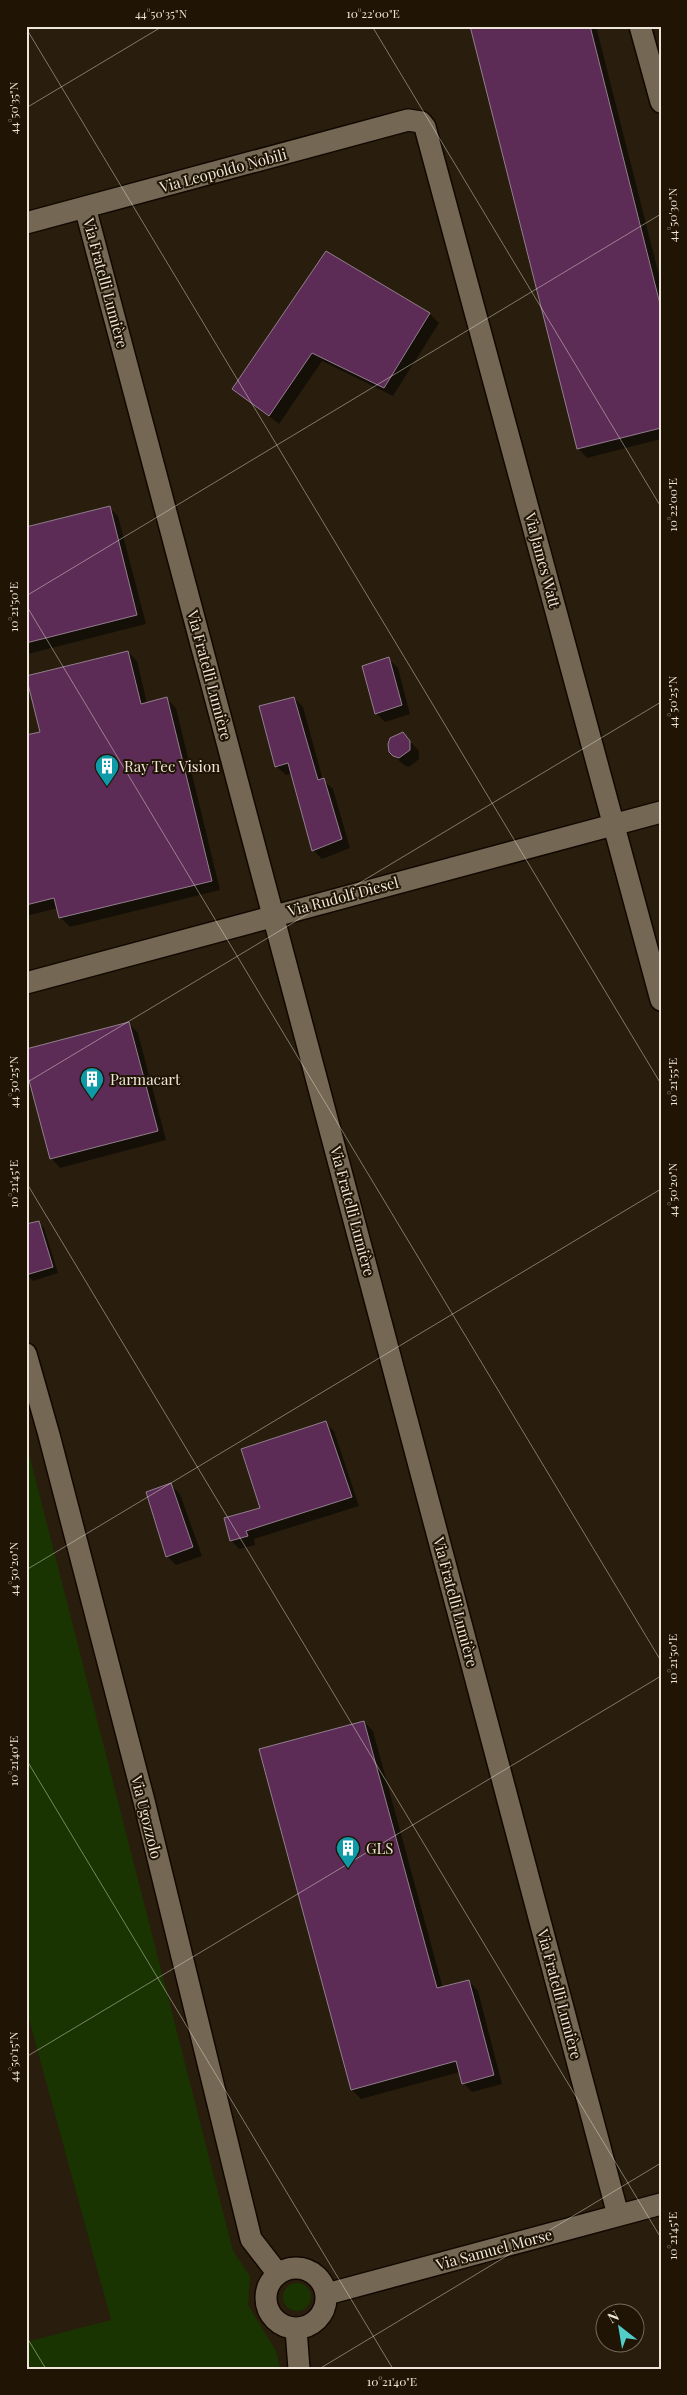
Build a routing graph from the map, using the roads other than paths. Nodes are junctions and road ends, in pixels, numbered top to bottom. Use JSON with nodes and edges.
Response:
{"nodes":[{"id":1,"x":640,"y":26,"type":"edge"},
{"id":2,"x":661,"y":102,"type":"edge"},
{"id":3,"x":421,"y":122,"type":"joint"},
{"id":4,"x":86,"y":207,"type":"junction"},
{"id":5,"x":26,"y":223,"type":"edge"},
{"id":6,"x":661,"y":812,"type":"edge"},
{"id":7,"x":615,"y":824,"type":"junction"},
{"id":8,"x":274,"y":914,"type":"junction"},
{"id":9,"x":26,"y":983,"type":"edge"},
{"id":10,"x":661,"y":1000,"type":"edge"},
{"id":11,"x":26,"y":1354,"type":"edge"},
{"id":12,"x":661,"y":2204,"type":"edge"},
{"id":13,"x":618,"y":2215,"type":"junction"},
{"id":14,"x":278,"y":2274,"type":"junction"},
{"id":15,"x":327,"y":2294,"type":"junction"},
{"id":16,"x":296,"y":2329,"type":"junction"},
{"id":17,"x":299,"y":2369,"type":"edge"}],
"edges":[{"from":1,"to":2,"type":"street"},
{"from":3,"to":4,"type":"street","name":"Via Leopoldo Nobili"},
{"from":3,"to":7,"type":"street","name":"Via James Watt"},
{"from":4,"to":5,"type":"street","name":"Via Leopoldo Nobili"},
{"from":4,"to":8,"type":"street","name":"Via Fratelli Lumière"},
{"from":6,"to":7,"type":"street","name":"Via Rudolf Diesel"},
{"from":7,"to":8,"type":"street","name":"Via Rudolf Diesel"},
{"from":7,"to":10,"type":"street","name":"Via James Watt"},
{"from":8,"to":9,"type":"street","name":"Via Rudolf Diesel"},
{"from":8,"to":13,"type":"street","name":"Via Fratelli Lumière"},
{"from":11,"to":14,"type":"street","name":"Via Ugozzolo"},
{"from":12,"to":13,"type":"street","name":"Via Samuel Morse"},
{"from":13,"to":15,"type":"street","name":"Via Samuel Morse"},
{"from":14,"to":15,"type":"street"},
{"from":14,"to":16,"type":"street"},
{"from":15,"to":16,"type":"street"},
{"from":16,"to":17,"type":"street"}]}
